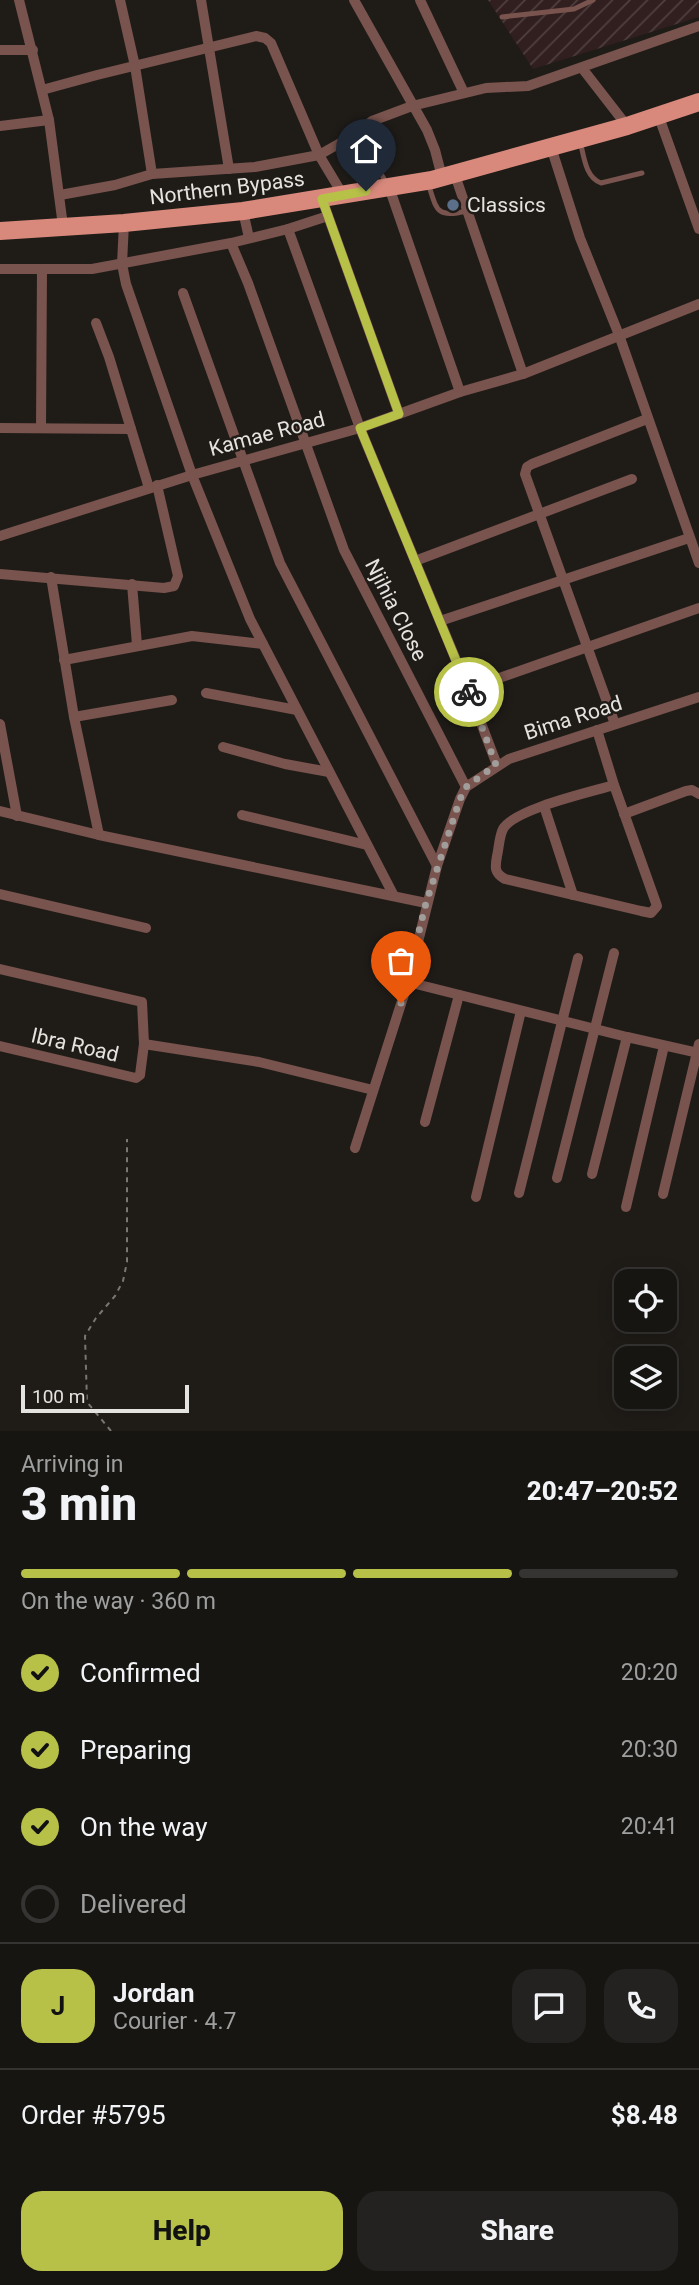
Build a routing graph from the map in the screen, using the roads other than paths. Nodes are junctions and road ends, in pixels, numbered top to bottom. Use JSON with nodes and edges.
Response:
{"nodes":[{"id":1,"x":19,"y":0,"type":"edge"},
{"id":2,"x":120,"y":0,"type":"edge"},
{"id":3,"x":201,"y":0,"type":"edge"},
{"id":4,"x":354,"y":0,"type":"edge"},
{"id":5,"x":420,"y":0,"type":"edge"},
{"id":6,"x":593,"y":0,"type":"edge"},
{"id":7,"x":502,"y":17,"type":"dead end"},
{"id":8,"x":699,"y":26,"type":"edge"},
{"id":9,"x":210,"y":49,"type":"junction"},
{"id":10,"x":0,"y":50,"type":"edge"},
{"id":11,"x":33,"y":50,"type":"junction"},
{"id":12,"x":135,"y":66,"type":"junction"},
{"id":13,"x":582,"y":68,"type":"junction"},
{"id":14,"x":42,"y":90,"type":"junction"},
{"id":15,"x":464,"y":93,"type":"junction"},
{"id":16,"x":699,"y":102,"type":"edge"},
{"id":17,"x":411,"y":106,"type":"junction"},
{"id":18,"x":659,"y":117,"type":"junction"},
{"id":19,"x":48,"y":120,"type":"junction"},
{"id":20,"x":0,"y":126,"type":"edge"},
{"id":21,"x":627,"y":126,"type":"junction"},
{"id":22,"x":356,"y":132,"type":"junction"},
{"id":23,"x":579,"y":139,"type":"junction"},
{"id":24,"x":551,"y":147,"type":"junction"},
{"id":25,"x":319,"y":155,"type":"junction"},
{"id":26,"x":229,"y":169,"type":"junction"},
{"id":27,"x":642,"y":173,"type":"dead end"},
{"id":28,"x":152,"y":174,"type":"junction"},
{"id":29,"x":441,"y":177,"type":"junction"},
{"id":30,"x":389,"y":187,"type":"junction"},
{"id":31,"x":60,"y":195,"type":"junction"},
{"id":32,"x":343,"y":195,"type":"junction"},
{"id":33,"x":322,"y":199,"type":"junction"},
{"id":34,"x":243,"y":211,"type":"junction"},
{"id":35,"x":467,"y":211,"type":"junction"},
{"id":36,"x":328,"y":216,"type":"junction"},
{"id":37,"x":124,"y":223,"type":"junction"},
{"id":38,"x":62,"y":226,"type":"junction"},
{"id":39,"x":288,"y":229,"type":"junction"},
{"id":40,"x":699,"y":229,"type":"edge"},
{"id":41,"x":0,"y":231,"type":"edge"},
{"id":42,"x":249,"y":238,"type":"junction"},
{"id":43,"x":231,"y":243,"type":"junction"},
{"id":44,"x":122,"y":264,"type":"junction"},
{"id":45,"x":0,"y":269,"type":"edge"},
{"id":46,"x":41,"y":270,"type":"junction"},
{"id":47,"x":183,"y":293,"type":"dead end"},
{"id":48,"x":699,"y":304,"type":"edge"},
{"id":49,"x":96,"y":323,"type":"dead end"},
{"id":50,"x":619,"y":335,"type":"junction"},
{"id":51,"x":523,"y":374,"type":"junction"},
{"id":52,"x":460,"y":393,"type":"junction"},
{"id":53,"x":399,"y":414,"type":"junction"},
{"id":54,"x":647,"y":419,"type":"junction"},
{"id":55,"x":0,"y":428,"type":"edge"},
{"id":56,"x":41,"y":428,"type":"junction"},
{"id":57,"x":360,"y":428,"type":"junction"},
{"id":58,"x":131,"y":429,"type":"junction"},
{"id":59,"x":306,"y":444,"type":"junction"},
{"id":60,"x":244,"y":460,"type":"junction"},
{"id":61,"x":192,"y":475,"type":"junction"},
{"id":62,"x":632,"y":479,"type":"dead end"},
{"id":63,"x":153,"y":487,"type":"junction"},
{"id":64,"x":541,"y":514,"type":"junction"},
{"id":65,"x":0,"y":536,"type":"edge"},
{"id":66,"x":689,"y":538,"type":"junction"},
{"id":67,"x":415,"y":561,"type":"junction"},
{"id":68,"x":699,"y":563,"type":"edge"},
{"id":69,"x":0,"y":575,"type":"edge"},
{"id":70,"x":51,"y":577,"type":"junction"},
{"id":71,"x":564,"y":579,"type":"junction"},
{"id":72,"x":132,"y":584,"type":"junction"},
{"id":73,"x":699,"y":608,"type":"edge"},
{"id":74,"x":440,"y":621,"type":"junction"},
{"id":75,"x":263,"y":644,"type":"junction"},
{"id":76,"x":137,"y":645,"type":"junction"},
{"id":77,"x":588,"y":645,"type":"junction"},
{"id":78,"x":64,"y":660,"type":"junction"},
{"id":79,"x":468,"y":689,"type":"junction"},
{"id":80,"x":206,"y":693,"type":"dead end"},
{"id":81,"x":699,"y":697,"type":"edge"},
{"id":82,"x":172,"y":700,"type":"dead end"},
{"id":83,"x":297,"y":710,"type":"junction"},
{"id":84,"x":74,"y":717,"type":"junction"},
{"id":85,"x":0,"y":724,"type":"edge"},
{"id":86,"x":615,"y":724,"type":"junction"},
{"id":87,"x":597,"y":730,"type":"junction"},
{"id":88,"x":223,"y":747,"type":"dead end"},
{"id":89,"x":496,"y":765,"type":"junction"},
{"id":90,"x":329,"y":772,"type":"junction"},
{"id":91,"x":614,"y":785,"type":"junction"},
{"id":92,"x":466,"y":787,"type":"junction"},
{"id":93,"x":699,"y":794,"type":"edge"},
{"id":94,"x":544,"y":806,"type":"junction"},
{"id":95,"x":0,"y":811,"type":"edge"},
{"id":96,"x":624,"y":814,"type":"junction"},
{"id":97,"x":242,"y":815,"type":"dead end"},
{"id":98,"x":17,"y":816,"type":"junction"},
{"id":99,"x":99,"y":835,"type":"junction"},
{"id":100,"x":367,"y":845,"type":"junction"},
{"id":101,"x":437,"y":866,"type":"junction"},
{"id":102,"x":0,"y":894,"type":"edge"},
{"id":103,"x":573,"y":895,"type":"junction"},
{"id":104,"x":394,"y":896,"type":"junction"},
{"id":105,"x":426,"y":903,"type":"junction"},
{"id":106,"x":146,"y":928,"type":"dead end"},
{"id":107,"x":614,"y":953,"type":"dead end"},
{"id":108,"x":578,"y":958,"type":"dead end"},
{"id":109,"x":0,"y":969,"type":"edge"},
{"id":110,"x":408,"y":982,"type":"junction"},
{"id":111,"x":459,"y":995,"type":"junction"},
{"id":112,"x":521,"y":1011,"type":"junction"},
{"id":113,"x":562,"y":1021,"type":"junction"},
{"id":114,"x":594,"y":1029,"type":"junction"},
{"id":115,"x":627,"y":1037,"type":"junction"},
{"id":116,"x":144,"y":1044,"type":"junction"},
{"id":117,"x":0,"y":1046,"type":"edge"},
{"id":118,"x":664,"y":1046,"type":"junction"},
{"id":119,"x":698,"y":1050,"type":"edge"},
{"id":120,"x":373,"y":1090,"type":"junction"},
{"id":121,"x":425,"y":1122,"type":"dead end"},
{"id":122,"x":355,"y":1148,"type":"dead end"},
{"id":123,"x":592,"y":1174,"type":"dead end"},
{"id":124,"x":557,"y":1178,"type":"dead end"},
{"id":125,"x":519,"y":1193,"type":"dead end"},
{"id":126,"x":663,"y":1194,"type":"dead end"},
{"id":127,"x":476,"y":1197,"type":"dead end"},
{"id":128,"x":626,"y":1207,"type":"dead end"}],
"edges":[{"from":1,"to":11,"type":"street"},
{"from":2,"to":12,"type":"street"},
{"from":3,"to":9,"type":"street"},
{"from":4,"to":17,"type":"street"},
{"from":5,"to":15,"type":"street"},
{"from":6,"to":7,"type":"lane"},
{"from":8,"to":13,"type":"street"},
{"from":9,"to":12,"type":"street"},
{"from":9,"to":25,"type":"street"},
{"from":9,"to":26,"type":"street"},
{"from":10,"to":11,"type":"street"},
{"from":11,"to":14,"type":"street"},
{"from":12,"to":14,"type":"street"},
{"from":12,"to":28,"type":"street"},
{"from":13,"to":15,"type":"street"},
{"from":13,"to":21,"type":"street"},
{"from":14,"to":19,"type":"street"},
{"from":15,"to":17,"type":"street"},
{"from":16,"to":18,"type":"main road","name":"Northern Bypass"},
{"from":17,"to":22,"type":"street"},
{"from":17,"to":29,"type":"street"},
{"from":18,"to":21,"type":"main road","name":"Northern Bypass"},
{"from":18,"to":40,"type":"street"},
{"from":19,"to":20,"type":"street"},
{"from":19,"to":31,"type":"street"},
{"from":21,"to":23,"type":"main road","name":"Northern Bypass"},
{"from":22,"to":25,"type":"street"},
{"from":22,"to":30,"type":"lane"},
{"from":23,"to":24,"type":"main road","name":"Northern Bypass"},
{"from":23,"to":27,"type":"lane"},
{"from":24,"to":29,"type":"main road","name":"Northern Bypass"},
{"from":24,"to":50,"type":"street"},
{"from":25,"to":26,"type":"street"},
{"from":25,"to":32,"type":"street"},
{"from":26,"to":28,"type":"street"},
{"from":28,"to":31,"type":"street"},
{"from":29,"to":30,"type":"main road","name":"Northern Bypass"},
{"from":29,"to":35,"type":"street"},
{"from":29,"to":35,"type":"lane"},
{"from":30,"to":32,"type":"main road","name":"Northern Bypass"},
{"from":30,"to":52,"type":"street"},
{"from":31,"to":38,"type":"street"},
{"from":32,"to":33,"type":"main road","name":"Northern Bypass"},
{"from":33,"to":34,"type":"main road","name":"Northern Bypass"},
{"from":33,"to":36,"type":"street"},
{"from":34,"to":37,"type":"main road","name":"Northern Bypass"},
{"from":34,"to":42,"type":"street"},
{"from":35,"to":51,"type":"street"},
{"from":36,"to":39,"type":"street"},
{"from":36,"to":53,"type":"street"},
{"from":37,"to":38,"type":"main road","name":"Northern Bypass"},
{"from":37,"to":44,"type":"street"},
{"from":38,"to":41,"type":"main road","name":"Northern Bypass"},
{"from":39,"to":42,"type":"street"},
{"from":39,"to":57,"type":"street"},
{"from":42,"to":43,"type":"street"},
{"from":43,"to":44,"type":"street"},
{"from":43,"to":59,"type":"street","name":"Njihia Close"},
{"from":44,"to":46,"type":"street"},
{"from":44,"to":61,"type":"street"},
{"from":45,"to":46,"type":"street"},
{"from":46,"to":56,"type":"street"},
{"from":47,"to":60,"type":"street"},
{"from":48,"to":50,"type":"street","name":"Kamae Road"},
{"from":49,"to":58,"type":"street"},
{"from":50,"to":51,"type":"street","name":"Kamae Road"},
{"from":50,"to":54,"type":"street"},
{"from":51,"to":52,"type":"street","name":"Kamae Road"},
{"from":52,"to":53,"type":"street","name":"Kamae Road"},
{"from":53,"to":57,"type":"street","name":"Kamae Road"},
{"from":54,"to":64,"type":"street"},
{"from":54,"to":66,"type":"street"},
{"from":55,"to":56,"type":"street"},
{"from":56,"to":58,"type":"street"},
{"from":57,"to":59,"type":"street","name":"Kamae Road"},
{"from":57,"to":67,"type":"street"},
{"from":58,"to":63,"type":"street"},
{"from":59,"to":60,"type":"street","name":"Kamae Road"},
{"from":59,"to":92,"type":"street","name":"Njihia Close"},
{"from":60,"to":61,"type":"street","name":"Kamae Road"},
{"from":60,"to":101,"type":"street"},
{"from":61,"to":63,"type":"street","name":"Kamae Road"},
{"from":61,"to":75,"type":"street"},
{"from":62,"to":64,"type":"street"},
{"from":63,"to":65,"type":"street","name":"Kamae Road"},
{"from":63,"to":72,"type":"street"},
{"from":64,"to":67,"type":"street"},
{"from":64,"to":71,"type":"street"},
{"from":66,"to":68,"type":"street"},
{"from":66,"to":71,"type":"street"},
{"from":67,"to":74,"type":"street"},
{"from":69,"to":70,"type":"street"},
{"from":70,"to":72,"type":"street"},
{"from":70,"to":78,"type":"street"},
{"from":71,"to":74,"type":"street"},
{"from":71,"to":77,"type":"street"},
{"from":72,"to":76,"type":"street"},
{"from":73,"to":77,"type":"street"},
{"from":74,"to":79,"type":"street"},
{"from":75,"to":76,"type":"street"},
{"from":75,"to":83,"type":"street"},
{"from":76,"to":78,"type":"street"},
{"from":77,"to":79,"type":"street"},
{"from":77,"to":86,"type":"street"},
{"from":78,"to":84,"type":"street"},
{"from":79,"to":89,"type":"street"},
{"from":80,"to":83,"type":"street"},
{"from":81,"to":86,"type":"street","name":"Bima Road"},
{"from":82,"to":84,"type":"street"},
{"from":83,"to":90,"type":"street"},
{"from":84,"to":99,"type":"street"},
{"from":85,"to":98,"type":"street"},
{"from":86,"to":87,"type":"street","name":"Bima Road"},
{"from":87,"to":89,"type":"street","name":"Bima Road"},
{"from":87,"to":91,"type":"street"},
{"from":88,"to":90,"type":"street"},
{"from":89,"to":92,"type":"street","name":"Bima Road"},
{"from":90,"to":100,"type":"street"},
{"from":91,"to":94,"type":"street"},
{"from":91,"to":96,"type":"street"},
{"from":92,"to":101,"type":"street"},
{"from":93,"to":96,"type":"street"},
{"from":94,"to":103,"type":"street"},
{"from":94,"to":103,"type":"street"},
{"from":95,"to":98,"type":"street"},
{"from":96,"to":103,"type":"street"},
{"from":97,"to":100,"type":"street"},
{"from":98,"to":99,"type":"street"},
{"from":99,"to":104,"type":"street"},
{"from":100,"to":104,"type":"street"},
{"from":101,"to":105,"type":"street"},
{"from":102,"to":106,"type":"street"},
{"from":104,"to":105,"type":"street"},
{"from":105,"to":110,"type":"street"},
{"from":107,"to":114,"type":"street"},
{"from":108,"to":113,"type":"street"},
{"from":109,"to":116,"type":"street"},
{"from":110,"to":111,"type":"street"},
{"from":110,"to":120,"type":"street"},
{"from":111,"to":112,"type":"street"},
{"from":111,"to":121,"type":"street"},
{"from":112,"to":113,"type":"street"},
{"from":112,"to":127,"type":"street"},
{"from":113,"to":114,"type":"street"},
{"from":113,"to":125,"type":"street"},
{"from":114,"to":115,"type":"street"},
{"from":114,"to":124,"type":"street"},
{"from":115,"to":118,"type":"street"},
{"from":115,"to":123,"type":"street"},
{"from":116,"to":117,"type":"street","name":"Ibra Road"},
{"from":116,"to":120,"type":"street"},
{"from":118,"to":119,"type":"street"},
{"from":118,"to":128,"type":"street"},
{"from":119,"to":126,"type":"street"},
{"from":120,"to":122,"type":"street"}]}
